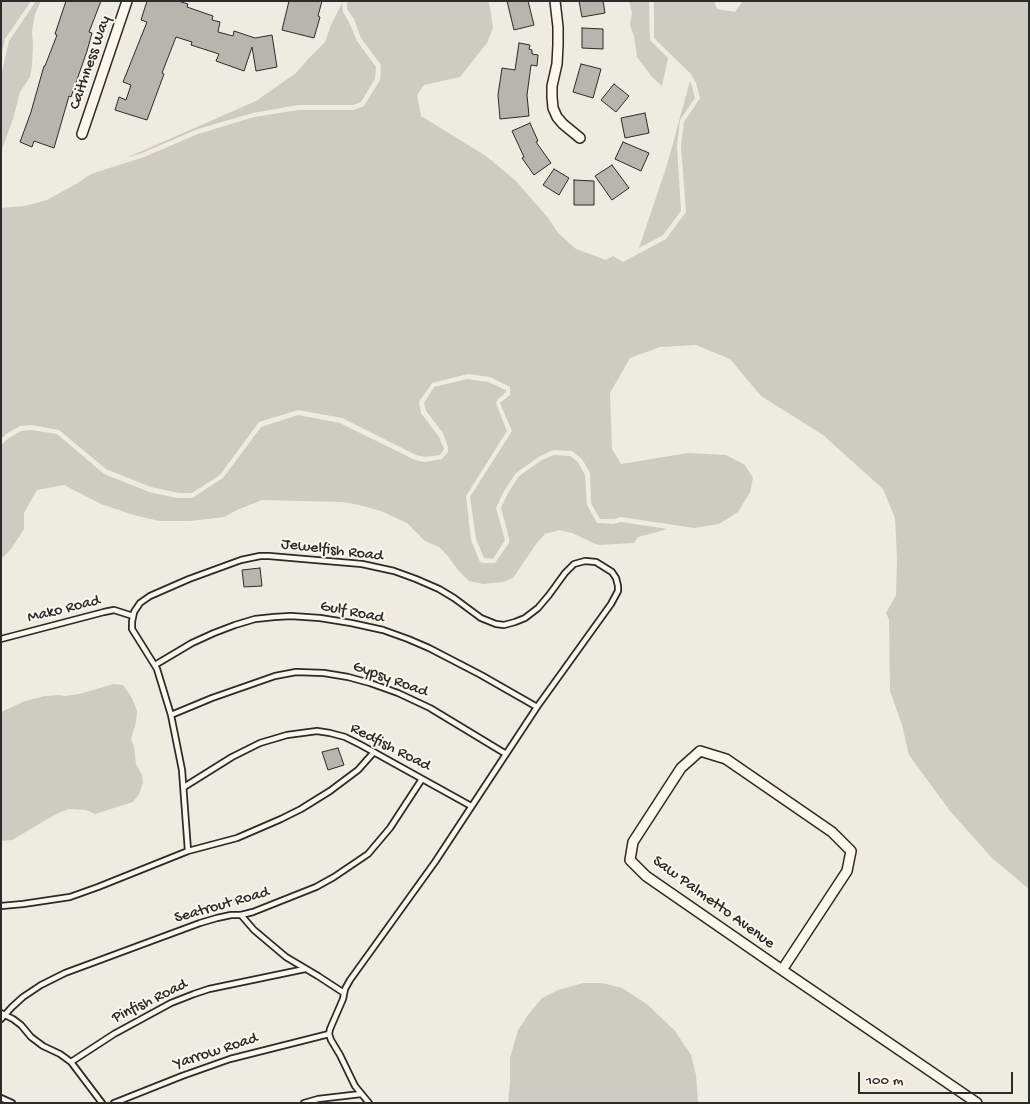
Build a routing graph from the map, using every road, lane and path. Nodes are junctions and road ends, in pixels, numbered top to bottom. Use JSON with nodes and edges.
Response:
{"nodes":[{"id":1,"x":127,"y":1,"type":"edge"},
{"id":2,"x":554,"y":1,"type":"edge"},
{"id":3,"x":82,"y":134,"type":"dead end"},
{"id":4,"x":580,"y":138,"type":"dead end"},
{"id":5,"x":133,"y":616,"type":"junction"},
{"id":6,"x":1,"y":639,"type":"edge"},
{"id":7,"x":155,"y":666,"type":"junction"},
{"id":8,"x":537,"y":708,"type":"junction"},
{"id":9,"x":171,"y":715,"type":"junction"},
{"id":10,"x":374,"y":752,"type":"junction"},
{"id":11,"x":506,"y":754,"type":"junction"},
{"id":12,"x":422,"y":779,"type":"junction"},
{"id":13,"x":184,"y":787,"type":"junction"},
{"id":14,"x":472,"y":806,"type":"junction"},
{"id":15,"x":188,"y":850,"type":"junction"},
{"id":16,"x":1,"y":906,"type":"edge"},
{"id":17,"x":241,"y":915,"type":"junction"},
{"id":18,"x":305,"y":969,"type":"junction"},
{"id":19,"x":782,"y":970,"type":"junction"},
{"id":20,"x":344,"y":993,"type":"junction"},
{"id":21,"x":2,"y":1016,"type":"edge"},
{"id":22,"x":329,"y":1034,"type":"junction"},
{"id":23,"x":71,"y":1062,"type":"junction"},
{"id":24,"x":361,"y":1094,"type":"junction"},
{"id":25,"x":1,"y":1098,"type":"edge"},
{"id":26,"x":12,"y":1103,"type":"edge"},
{"id":27,"x":102,"y":1103,"type":"edge"},
{"id":28,"x":114,"y":1103,"type":"edge"},
{"id":29,"x":304,"y":1103,"type":"edge"},
{"id":30,"x":369,"y":1103,"type":"edge"},
{"id":31,"x":977,"y":1103,"type":"edge"}],
"edges":[{"from":1,"to":3,"type":"street","name":"Caithness Way"},
{"from":2,"to":4,"type":"street"},
{"from":5,"to":6,"type":"lane","name":"Mako Road"},
{"from":5,"to":7,"type":"lane"},
{"from":5,"to":8,"type":"lane","name":"Jewelfish Road"},
{"from":7,"to":8,"type":"lane","name":"Gulf Road"},
{"from":7,"to":9,"type":"lane"},
{"from":8,"to":11,"type":"lane","name":"Jewelfish Road"},
{"from":9,"to":11,"type":"lane","name":"Gypsy Road"},
{"from":9,"to":13,"type":"lane"},
{"from":10,"to":12,"type":"lane","name":"Redfish Road"},
{"from":10,"to":13,"type":"lane","name":"Redfish Road"},
{"from":10,"to":15,"type":"lane"},
{"from":11,"to":14,"type":"lane","name":"Jewelfish Road"},
{"from":12,"to":14,"type":"lane","name":"Redfish Road"},
{"from":12,"to":17,"type":"lane","name":"Seatrout Road"},
{"from":13,"to":15,"type":"lane"},
{"from":14,"to":20,"type":"lane","name":"Jewelfish Road"},
{"from":15,"to":16,"type":"lane"},
{"from":17,"to":18,"type":"lane"},
{"from":17,"to":21,"type":"lane","name":"Seatrout Road"},
{"from":18,"to":20,"type":"lane"},
{"from":18,"to":23,"type":"lane","name":"Pinfish Road"},
{"from":19,"to":19,"type":"street","name":"Saw Palmetto Avenue"},
{"from":19,"to":31,"type":"street","name":"Saw Palmetto Avenue"},
{"from":20,"to":22,"type":"lane","name":"Jewelfish Road"},
{"from":21,"to":23,"type":"lane"},
{"from":22,"to":24,"type":"lane"},
{"from":22,"to":28,"type":"lane","name":"Yarrow Road"},
{"from":23,"to":27,"type":"lane"},
{"from":24,"to":29,"type":"lane"},
{"from":24,"to":30,"type":"lane"},
{"from":25,"to":26,"type":"lane"}]}
